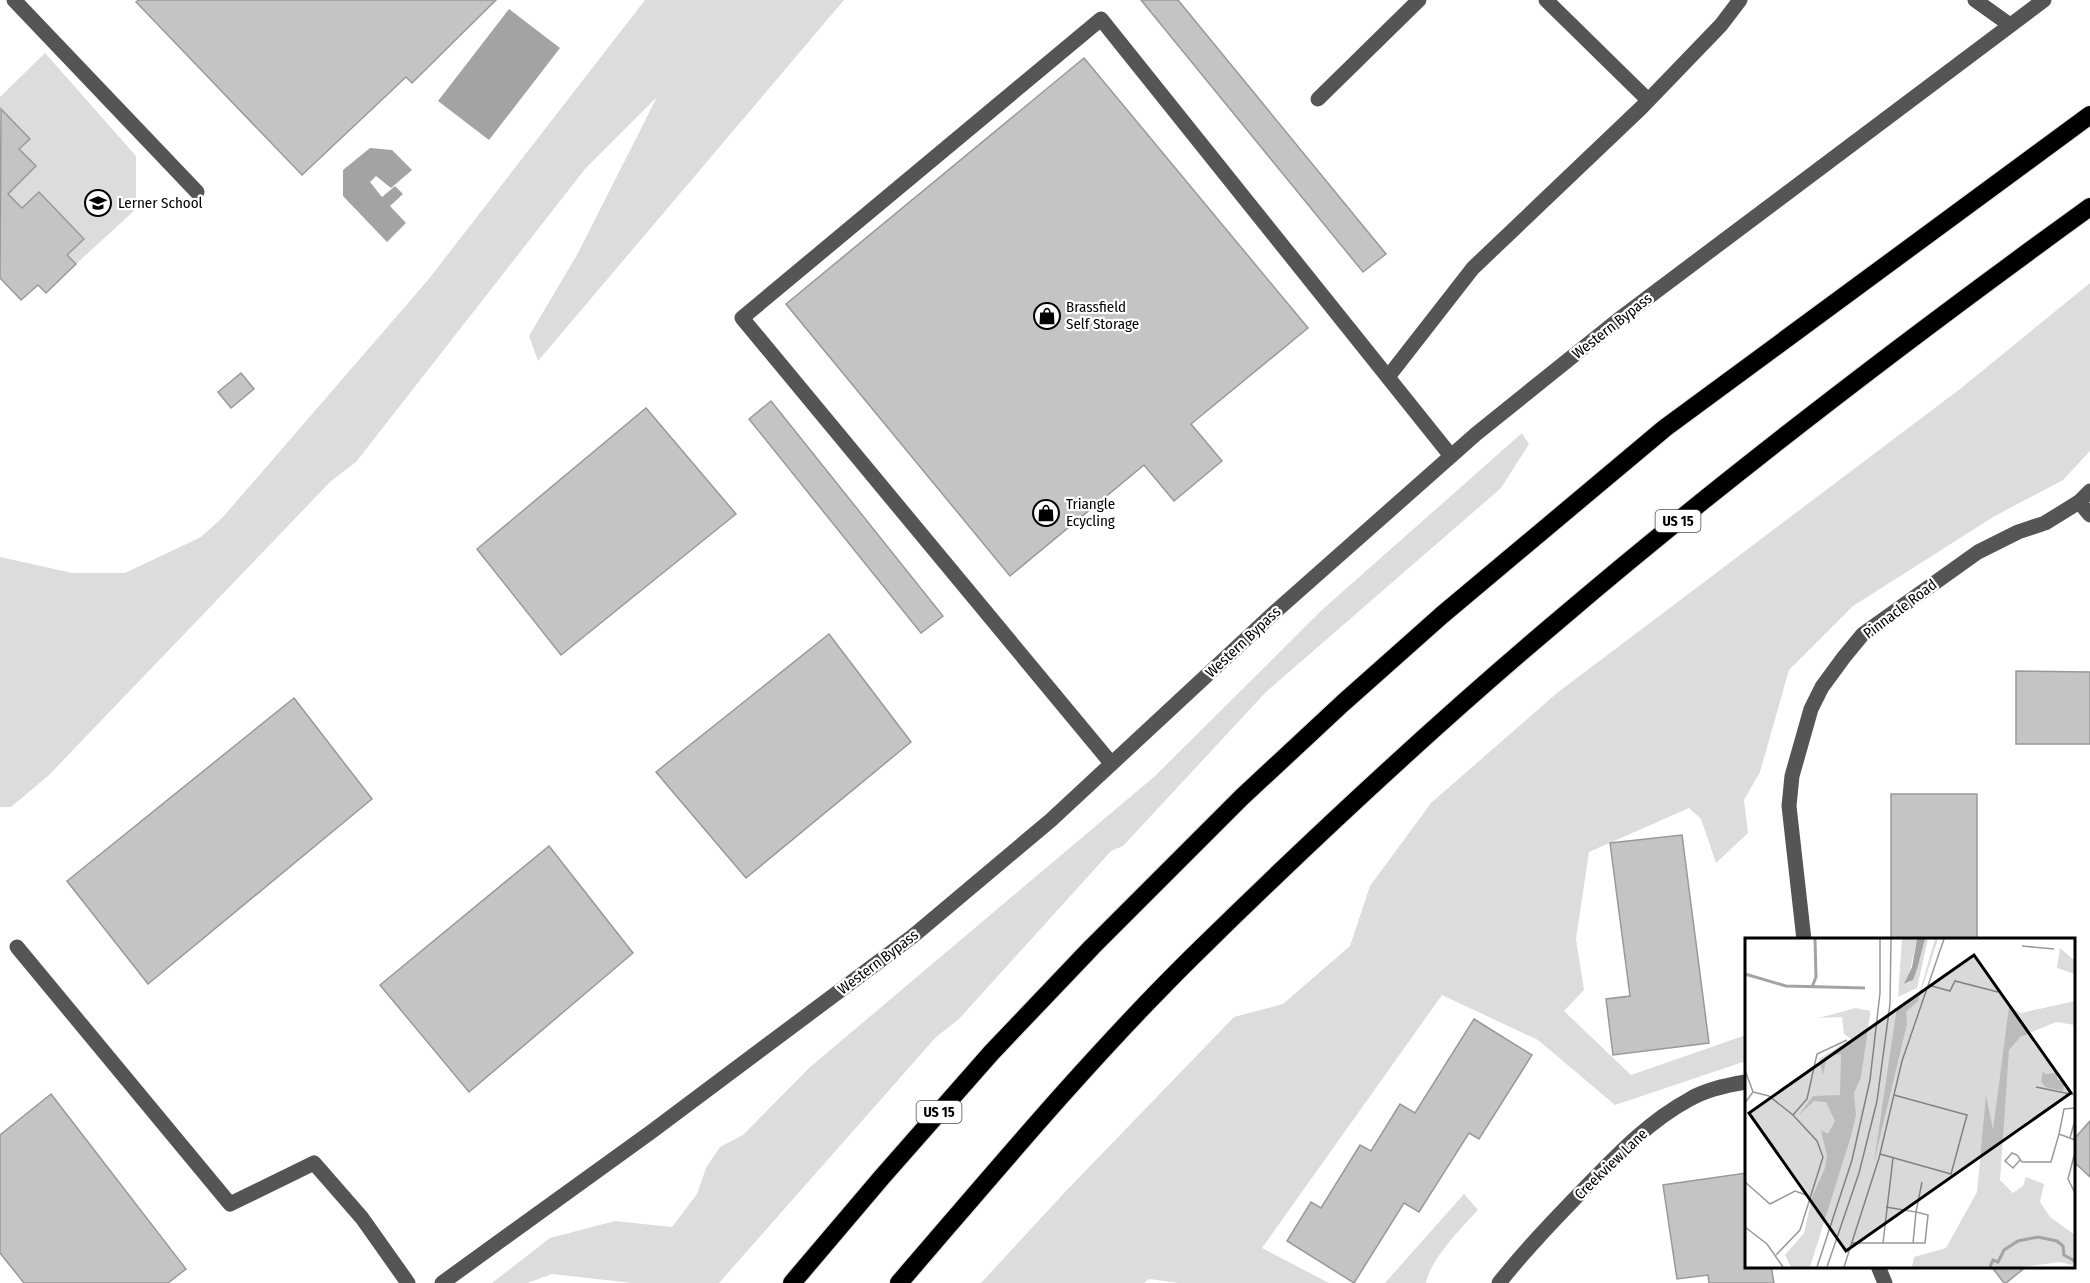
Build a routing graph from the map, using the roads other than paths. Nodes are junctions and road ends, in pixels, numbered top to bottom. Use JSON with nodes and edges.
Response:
{"nodes":[{"id":1,"x":14,"y":0,"type":"edge"},
{"id":2,"x":1419,"y":0,"type":"edge"},
{"id":3,"x":1546,"y":0,"type":"edge"},
{"id":4,"x":1740,"y":0,"type":"edge"},
{"id":5,"x":1976,"y":0,"type":"edge"},
{"id":6,"x":2044,"y":0,"type":"edge"},
{"id":7,"x":2010,"y":25,"type":"junction"},
{"id":8,"x":1318,"y":99,"type":"dead end"},
{"id":9,"x":1648,"y":100,"type":"junction"},
{"id":10,"x":2090,"y":115,"type":"edge"},
{"id":11,"x":197,"y":192,"type":"dead end"},
{"id":12,"x":2090,"y":207,"type":"edge"},
{"id":13,"x":1388,"y":377,"type":"junction"},
{"id":14,"x":1451,"y":456,"type":"junction"},
{"id":15,"x":2085,"y":497,"type":"edge"},
{"id":16,"x":2090,"y":515,"type":"edge"},
{"id":17,"x":1111,"y":764,"type":"junction"},
{"id":18,"x":1804,"y":938,"type":"edge"},
{"id":19,"x":17,"y":947,"type":"dead end"},
{"id":20,"x":1745,"y":1082,"type":"edge"},
{"id":21,"x":1879,"y":1268,"type":"edge"},
{"id":22,"x":408,"y":1283,"type":"edge"},
{"id":23,"x":442,"y":1283,"type":"edge"},
{"id":24,"x":792,"y":1283,"type":"edge"},
{"id":25,"x":899,"y":1283,"type":"edge"},
{"id":26,"x":1499,"y":1283,"type":"edge"},
{"id":27,"x":1885,"y":1283,"type":"edge"}],
"edges":[{"from":1,"to":11,"type":"street"},
{"from":2,"to":8,"type":"street"},
{"from":3,"to":9,"type":"street"},
{"from":4,"to":9,"type":"street"},
{"from":5,"to":7,"type":"street"},
{"from":6,"to":7,"type":"street","name":"Western Bypass"},
{"from":7,"to":14,"type":"street","name":"Western Bypass"},
{"from":9,"to":13,"type":"street"},
{"from":10,"to":24,"type":"highway","number":"US 15"},
{"from":12,"to":25,"type":"highway","number":"US 15"},
{"from":13,"to":14,"type":"street"},
{"from":13,"to":17,"type":"street"},
{"from":14,"to":17,"type":"street","name":"Western Bypass"},
{"from":15,"to":16,"type":"street"},
{"from":15,"to":18,"type":"street","name":"Pinnacle Road"},
{"from":17,"to":23,"type":"street","name":"Western Bypass"},
{"from":19,"to":22,"type":"street"},
{"from":20,"to":26,"type":"street","name":"Creekview Lane"},
{"from":21,"to":27,"type":"street"}]}
